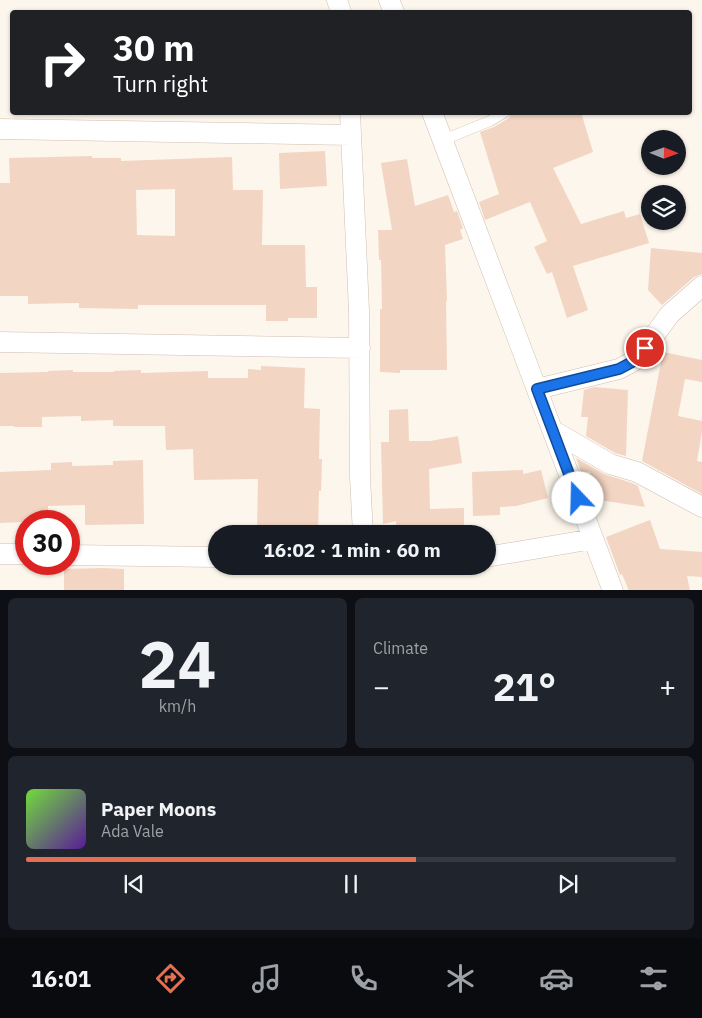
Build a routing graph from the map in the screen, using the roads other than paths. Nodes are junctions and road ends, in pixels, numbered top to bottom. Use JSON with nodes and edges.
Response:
{"nodes":[{"id":1,"x":350,"y":115,"type":"edge"},
{"id":2,"x":433,"y":115,"type":"edge"},
{"id":3,"x":500,"y":115,"type":"edge"},
{"id":4,"x":0,"y":129,"type":"edge"},
{"id":5,"x":352,"y":135,"type":"junction"},
{"id":6,"x":442,"y":140,"type":"junction"},
{"id":7,"x":702,"y":286,"type":"edge"},
{"id":8,"x":0,"y":342,"type":"edge"},
{"id":9,"x":360,"y":348,"type":"junction"},
{"id":10,"x":537,"y":389,"type":"junction"},
{"id":11,"x":552,"y":430,"type":"junction"},
{"id":12,"x":702,"y":507,"type":"edge"},
{"id":13,"x":363,"y":525,"type":"edge"},
{"id":14,"x":593,"y":539,"type":"junction"},
{"id":15,"x":0,"y":554,"type":"edge"},
{"id":16,"x":15,"y":554,"type":"edge"},
{"id":17,"x":496,"y":554,"type":"edge"},
{"id":18,"x":80,"y":555,"type":"edge"},
{"id":19,"x":208,"y":557,"type":"edge"},
{"id":20,"x":613,"y":590,"type":"edge"}],
"edges":[{"from":1,"to":5,"type":"street"},
{"from":2,"to":6,"type":"street"},
{"from":3,"to":6,"type":"lane"},
{"from":4,"to":5,"type":"street"},
{"from":5,"to":9,"type":"street"},
{"from":6,"to":10,"type":"street"},
{"from":7,"to":10,"type":"street"},
{"from":8,"to":9,"type":"street"},
{"from":9,"to":13,"type":"street"},
{"from":10,"to":11,"type":"street"},
{"from":11,"to":12,"type":"street"},
{"from":11,"to":14,"type":"street"},
{"from":14,"to":17,"type":"street"},
{"from":14,"to":20,"type":"street"},
{"from":15,"to":16,"type":"street"},
{"from":18,"to":19,"type":"street"}]}
